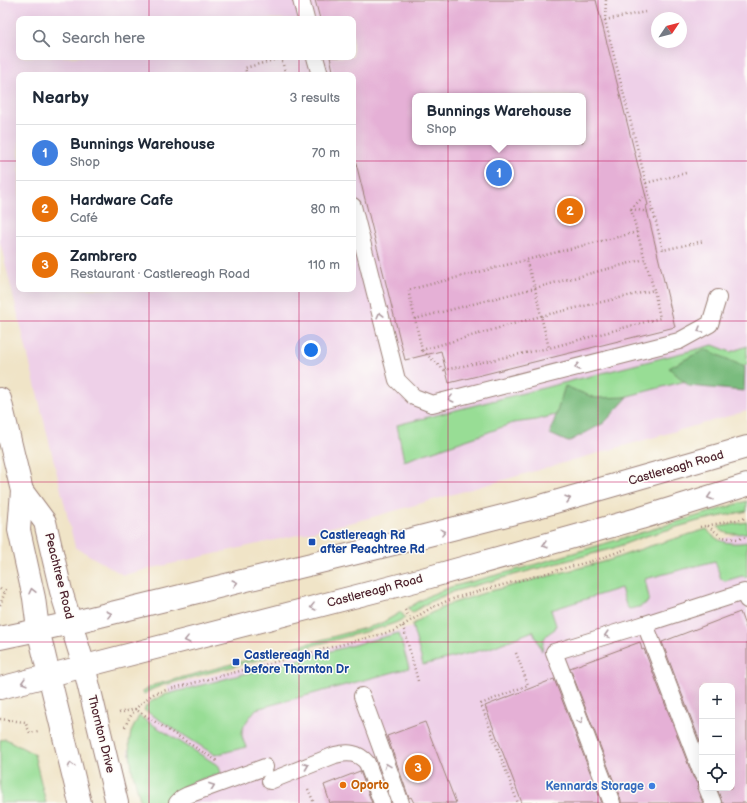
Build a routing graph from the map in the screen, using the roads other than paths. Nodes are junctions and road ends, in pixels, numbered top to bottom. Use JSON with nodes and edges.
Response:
{"nodes":[{"id":1,"x":301,"y":0,"type":"edge"},
{"id":2,"x":305,"y":16,"type":"edge"},
{"id":3,"x":316,"y":60,"type":"edge"},
{"id":4,"x":319,"y":72,"type":"edge"},
{"id":5,"x":356,"y":218,"type":"edge"},
{"id":6,"x":718,"y":298,"type":"dead end"},
{"id":7,"x":0,"y":399,"type":"edge"},
{"id":8,"x":747,"y":447,"type":"edge"},
{"id":9,"x":747,"y":485,"type":"edge"},
{"id":10,"x":22,"y":491,"type":"junction"},
{"id":11,"x":747,"y":600,"type":"edge"},
{"id":12,"x":71,"y":623,"type":"junction"},
{"id":13,"x":645,"y":624,"type":"junction"},
{"id":14,"x":38,"y":629,"type":"junction"},
{"id":15,"x":0,"y":638,"type":"edge"},
{"id":16,"x":84,"y":666,"type":"junction"},
{"id":17,"x":49,"y":675,"type":"junction"},
{"id":18,"x":0,"y":688,"type":"edge"},
{"id":19,"x":362,"y":696,"type":"dead end"},
{"id":20,"x":699,"y":766,"type":"edge"},
{"id":21,"x":708,"y":791,"type":"edge"},
{"id":22,"x":80,"y":803,"type":"edge"},
{"id":23,"x":117,"y":803,"type":"edge"},
{"id":24,"x":177,"y":803,"type":"edge"},
{"id":25,"x":382,"y":803,"type":"edge"},
{"id":26,"x":401,"y":803,"type":"edge"},
{"id":27,"x":612,"y":803,"type":"edge"},
{"id":28,"x":713,"y":803,"type":"edge"}],
"edges":[{"from":1,"to":2,"type":"lane"},
{"from":3,"to":4,"type":"lane"},
{"from":6,"to":5,"type":"lane","one_way":true},
{"from":7,"to":10,"type":"main road","name":"Peachtree Road"},
{"from":12,"to":8,"type":"main road","name":"Castlereagh Road","one_way":true},
{"from":9,"to":16,"type":"main road","name":"Castlereagh Road","one_way":true},
{"from":10,"to":12,"type":"main road","name":"Peachtree Road"},
{"from":14,"to":10,"type":"main road","name":"Peachtree Road","one_way":true},
{"from":11,"to":13,"type":"lane"},
{"from":12,"to":14,"type":"main road","name":"Castlereagh Road"},
{"from":12,"to":16,"type":"main road","name":"Peachtree Road"},
{"from":13,"to":20,"type":"lane"},
{"from":13,"to":27,"type":"lane","one_way":true},
{"from":14,"to":15,"type":"main road","name":"Castlereagh Road"},
{"from":14,"to":17,"type":"main road","name":"Peachtree Road"},
{"from":16,"to":17,"type":"main road","name":"Castlereagh Road"},
{"from":16,"to":23,"type":"main road","name":"Thornton Drive"},
{"from":17,"to":18,"type":"main road","name":"Castlereagh Road","one_way":true},
{"from":22,"to":17,"type":"main road","one_way":true},
{"from":26,"to":19,"type":"lane","one_way":true},
{"from":21,"to":28,"type":"lane"},
{"from":24,"to":25,"type":"lane","one_way":true}]}
